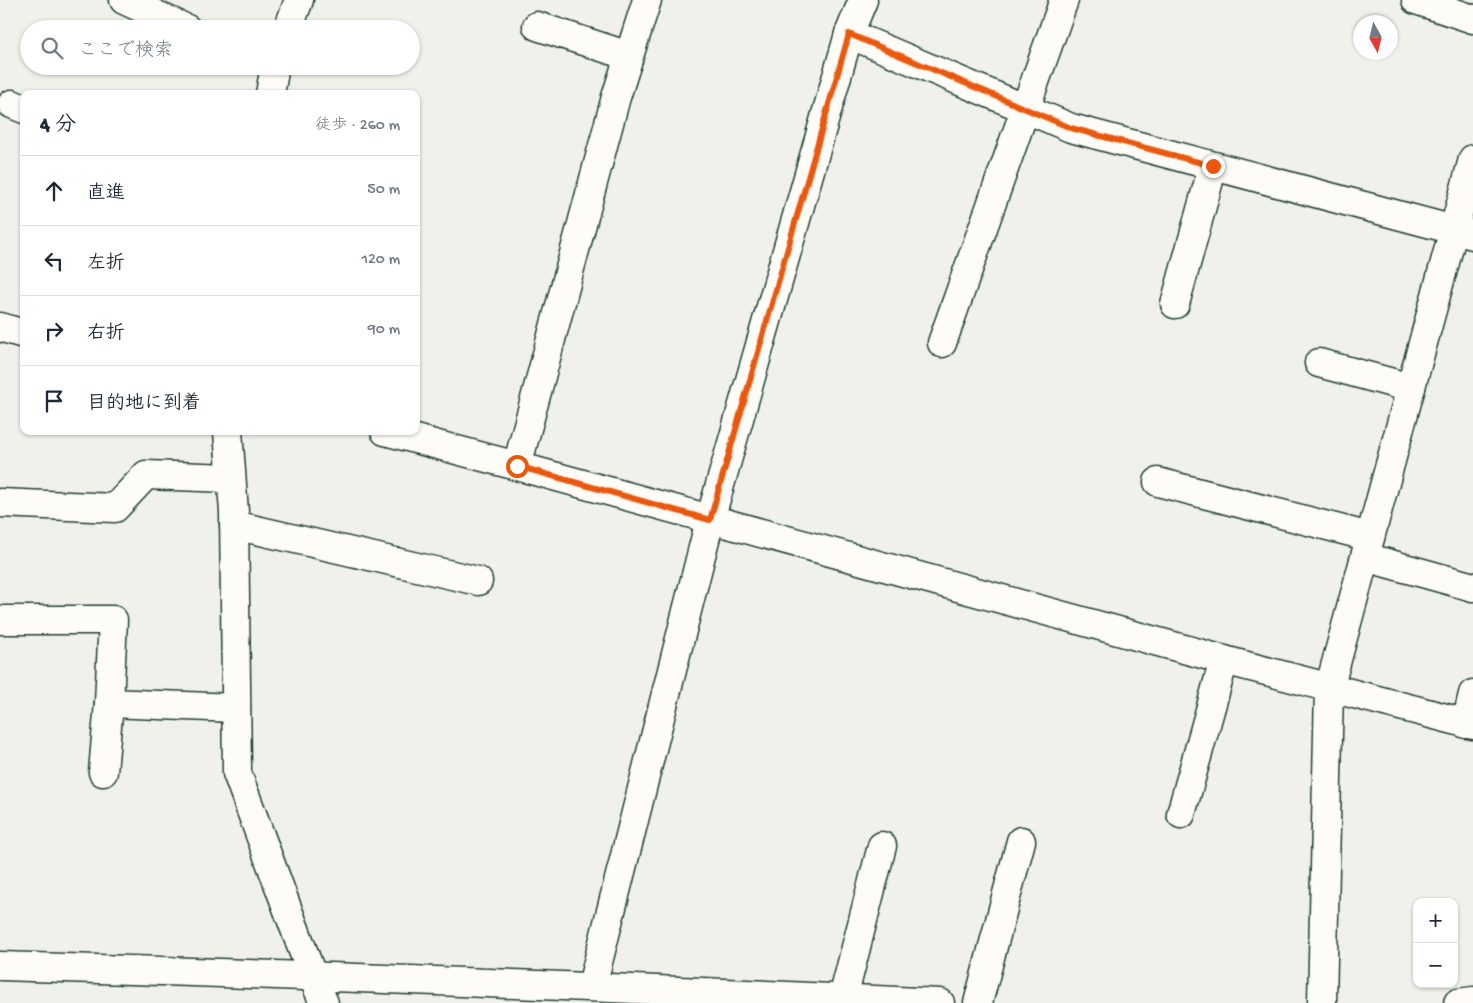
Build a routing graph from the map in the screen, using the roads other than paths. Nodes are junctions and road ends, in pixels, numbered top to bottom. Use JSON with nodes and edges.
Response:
{"nodes":[{"id":1,"x":124,"y":0,"type":"edge"},
{"id":2,"x":299,"y":0,"type":"edge"},
{"id":3,"x":647,"y":0,"type":"edge"},
{"id":4,"x":863,"y":0,"type":"edge"},
{"id":5,"x":1064,"y":0,"type":"edge"},
{"id":6,"x":1416,"y":0,"type":"edge"},
{"id":7,"x":1473,"y":19,"type":"edge"},
{"id":8,"x":167,"y":20,"type":"edge"},
{"id":9,"x":291,"y":20,"type":"edge"},
{"id":10,"x":536,"y":26,"type":"dead end"},
{"id":11,"x":849,"y":34,"type":"junction"},
{"id":12,"x":629,"y":56,"type":"junction"},
{"id":13,"x":1026,"y":108,"type":"junction"},
{"id":14,"x":1473,"y":158,"type":"edge"},
{"id":15,"x":1213,"y":166,"type":"junction"},
{"id":16,"x":1463,"y":232,"type":"edge"},
{"id":17,"x":1175,"y":304,"type":"dead end"},
{"id":18,"x":0,"y":327,"type":"edge"},
{"id":19,"x":20,"y":333,"type":"edge"},
{"id":20,"x":942,"y":343,"type":"dead end"},
{"id":21,"x":1319,"y":363,"type":"dead end"},
{"id":22,"x":1411,"y":388,"type":"junction"},
{"id":23,"x":228,"y":435,"type":"edge"},
{"id":24,"x":400,"y":435,"type":"edge"},
{"id":25,"x":517,"y":466,"type":"junction"},
{"id":26,"x":231,"y":478,"type":"junction"},
{"id":27,"x":1158,"y":482,"type":"dead end"},
{"id":28,"x":0,"y":503,"type":"edge"},
{"id":29,"x":710,"y":520,"type":"junction"},
{"id":30,"x":234,"y":525,"type":"junction"},
{"id":31,"x":1367,"y":547,"type":"junction"},
{"id":32,"x":478,"y":581,"type":"dead end"},
{"id":33,"x":1473,"y":587,"type":"edge"},
{"id":34,"x":0,"y":620,"type":"edge"},
{"id":35,"x":1224,"y":660,"type":"junction"},
{"id":36,"x":1329,"y":689,"type":"junction"},
{"id":37,"x":1473,"y":694,"type":"edge"},
{"id":38,"x":109,"y":703,"type":"junction"},
{"id":39,"x":236,"y":708,"type":"junction"},
{"id":40,"x":1470,"y":724,"type":"edge"},
{"id":41,"x":103,"y":772,"type":"dead end"},
{"id":42,"x":1181,"y":814,"type":"dead end"},
{"id":43,"x":1021,"y":841,"type":"dead end"},
{"id":44,"x":882,"y":846,"type":"dead end"},
{"id":45,"x":0,"y":966,"type":"edge"},
{"id":46,"x":312,"y":975,"type":"junction"},
{"id":47,"x":592,"y":986,"type":"junction"},
{"id":48,"x":843,"y":998,"type":"junction"},
{"id":49,"x":1473,"y":1001,"type":"edge"},
{"id":50,"x":324,"y":1003,"type":"edge"},
{"id":51,"x":940,"y":1003,"type":"edge"},
{"id":52,"x":978,"y":1003,"type":"edge"},
{"id":53,"x":1322,"y":1003,"type":"edge"},
{"id":54,"x":1458,"y":1003,"type":"edge"}],
"edges":[{"from":1,"to":8,"type":"street"},
{"from":2,"to":9,"type":"street"},
{"from":3,"to":12,"type":"street"},
{"from":4,"to":11,"type":"street"},
{"from":5,"to":13,"type":"street"},
{"from":6,"to":7,"type":"street"},
{"from":10,"to":12,"type":"street"},
{"from":11,"to":13,"type":"street"},
{"from":11,"to":29,"type":"street"},
{"from":12,"to":25,"type":"street"},
{"from":13,"to":15,"type":"street"},
{"from":13,"to":20,"type":"street"},
{"from":14,"to":16,"type":"street"},
{"from":15,"to":16,"type":"street"},
{"from":15,"to":17,"type":"street"},
{"from":16,"to":22,"type":"street"},
{"from":18,"to":19,"type":"street"},
{"from":21,"to":22,"type":"street"},
{"from":22,"to":31,"type":"street"},
{"from":23,"to":26,"type":"street"},
{"from":24,"to":25,"type":"street"},
{"from":25,"to":29,"type":"street"},
{"from":26,"to":28,"type":"street"},
{"from":26,"to":30,"type":"street"},
{"from":27,"to":31,"type":"street"},
{"from":29,"to":35,"type":"street"},
{"from":29,"to":47,"type":"street"},
{"from":30,"to":32,"type":"street"},
{"from":30,"to":39,"type":"street"},
{"from":31,"to":33,"type":"street"},
{"from":31,"to":36,"type":"street"},
{"from":34,"to":38,"type":"street"},
{"from":35,"to":36,"type":"street"},
{"from":35,"to":42,"type":"street"},
{"from":36,"to":40,"type":"street"},
{"from":36,"to":53,"type":"street"},
{"from":37,"to":40,"type":"street"},
{"from":38,"to":39,"type":"street"},
{"from":38,"to":41,"type":"street"},
{"from":39,"to":46,"type":"street"},
{"from":43,"to":52,"type":"street"},
{"from":44,"to":48,"type":"street"},
{"from":45,"to":46,"type":"street"},
{"from":46,"to":47,"type":"street"},
{"from":46,"to":50,"type":"street"},
{"from":47,"to":48,"type":"street"},
{"from":48,"to":51,"type":"street"},
{"from":49,"to":54,"type":"street"}]}
